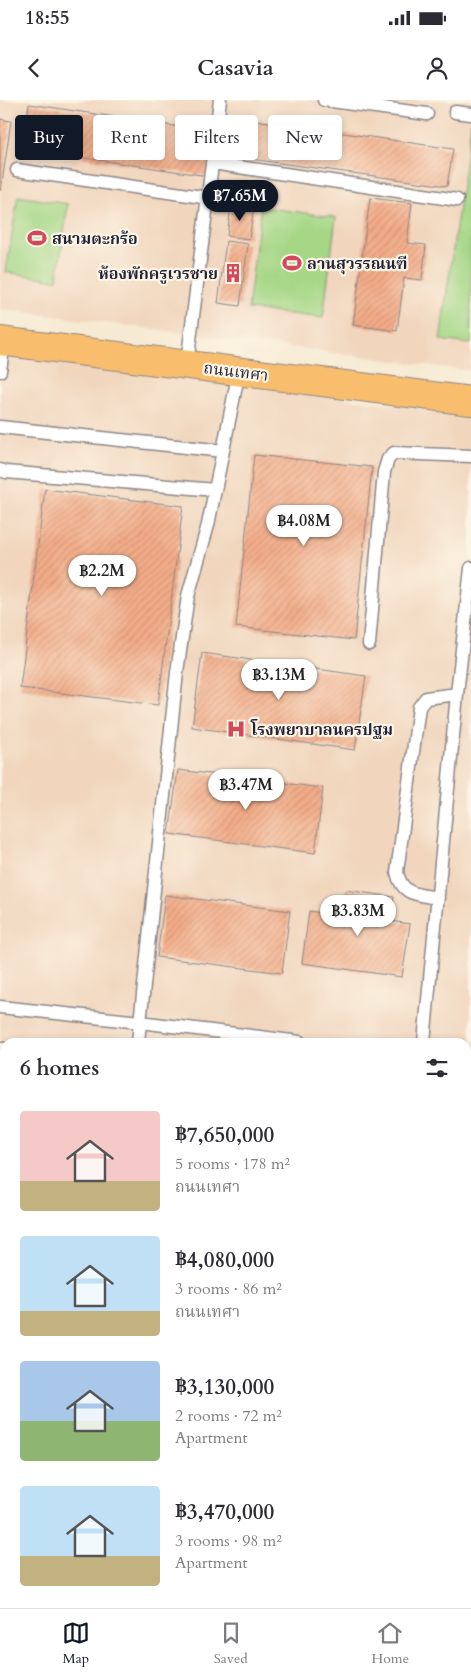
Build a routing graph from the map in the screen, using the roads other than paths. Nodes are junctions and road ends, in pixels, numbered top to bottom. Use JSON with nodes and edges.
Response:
{"nodes":[{"id":1,"x":220,"y":100,"type":"edge"},
{"id":2,"x":324,"y":100,"type":"edge"},
{"id":3,"x":455,"y":112,"type":"dead end"},
{"id":4,"x":427,"y":114,"type":"dead end"},
{"id":5,"x":471,"y":114,"type":"edge"},
{"id":6,"x":212,"y":163,"type":"junction"},
{"id":7,"x":17,"y":170,"type":"dead end"},
{"id":8,"x":209,"y":198,"type":"junction"},
{"id":9,"x":457,"y":200,"type":"dead end"},
{"id":10,"x":2,"y":341,"type":"edge"},
{"id":11,"x":187,"y":364,"type":"junction"},
{"id":12,"x":0,"y":371,"type":"edge"},
{"id":13,"x":238,"y":371,"type":"junction"},
{"id":14,"x":471,"y":402,"type":"edge"},
{"id":15,"x":0,"y":427,"type":"edge"},
{"id":16,"x":223,"y":451,"type":"junction"},
{"id":17,"x":471,"y":456,"type":"edge"},
{"id":18,"x":0,"y":470,"type":"edge"},
{"id":19,"x":215,"y":490,"type":"junction"},
{"id":20,"x":471,"y":568,"type":"edge"},
{"id":21,"x":369,"y":644,"type":"dead end"},
{"id":22,"x":457,"y":694,"type":"junction"},
{"id":23,"x":438,"y":898,"type":"junction"},
{"id":24,"x":0,"y":1007,"type":"edge"},
{"id":25,"x":140,"y":1022,"type":"junction"},
{"id":26,"x":138,"y":1038,"type":"edge"},
{"id":27,"x":268,"y":1038,"type":"edge"},
{"id":28,"x":424,"y":1038,"type":"edge"}],
"edges":[{"from":1,"to":6,"type":"lane"},
{"from":2,"to":4,"type":"lane"},
{"from":3,"to":5,"type":"lane"},
{"from":6,"to":8,"type":"lane"},
{"from":6,"to":9,"type":"lane"},
{"from":7,"to":8,"type":"lane"},
{"from":8,"to":11,"type":"lane"},
{"from":10,"to":11,"type":"main road","name":"ถนนเทศา"},
{"from":10,"to":12,"type":"lane"},
{"from":11,"to":13,"type":"main road","name":"ถนนเทศา"},
{"from":13,"to":14,"type":"main road","name":"ถนนเทศา"},
{"from":13,"to":16,"type":"lane"},
{"from":15,"to":16,"type":"lane"},
{"from":16,"to":19,"type":"lane"},
{"from":17,"to":21,"type":"lane"},
{"from":18,"to":19,"type":"lane"},
{"from":19,"to":25,"type":"lane"},
{"from":20,"to":22,"type":"lane"},
{"from":22,"to":23,"type":"lane"},
{"from":22,"to":23,"type":"lane"},
{"from":23,"to":28,"type":"lane"},
{"from":24,"to":25,"type":"lane"},
{"from":25,"to":26,"type":"lane"},
{"from":25,"to":27,"type":"lane"}]}
